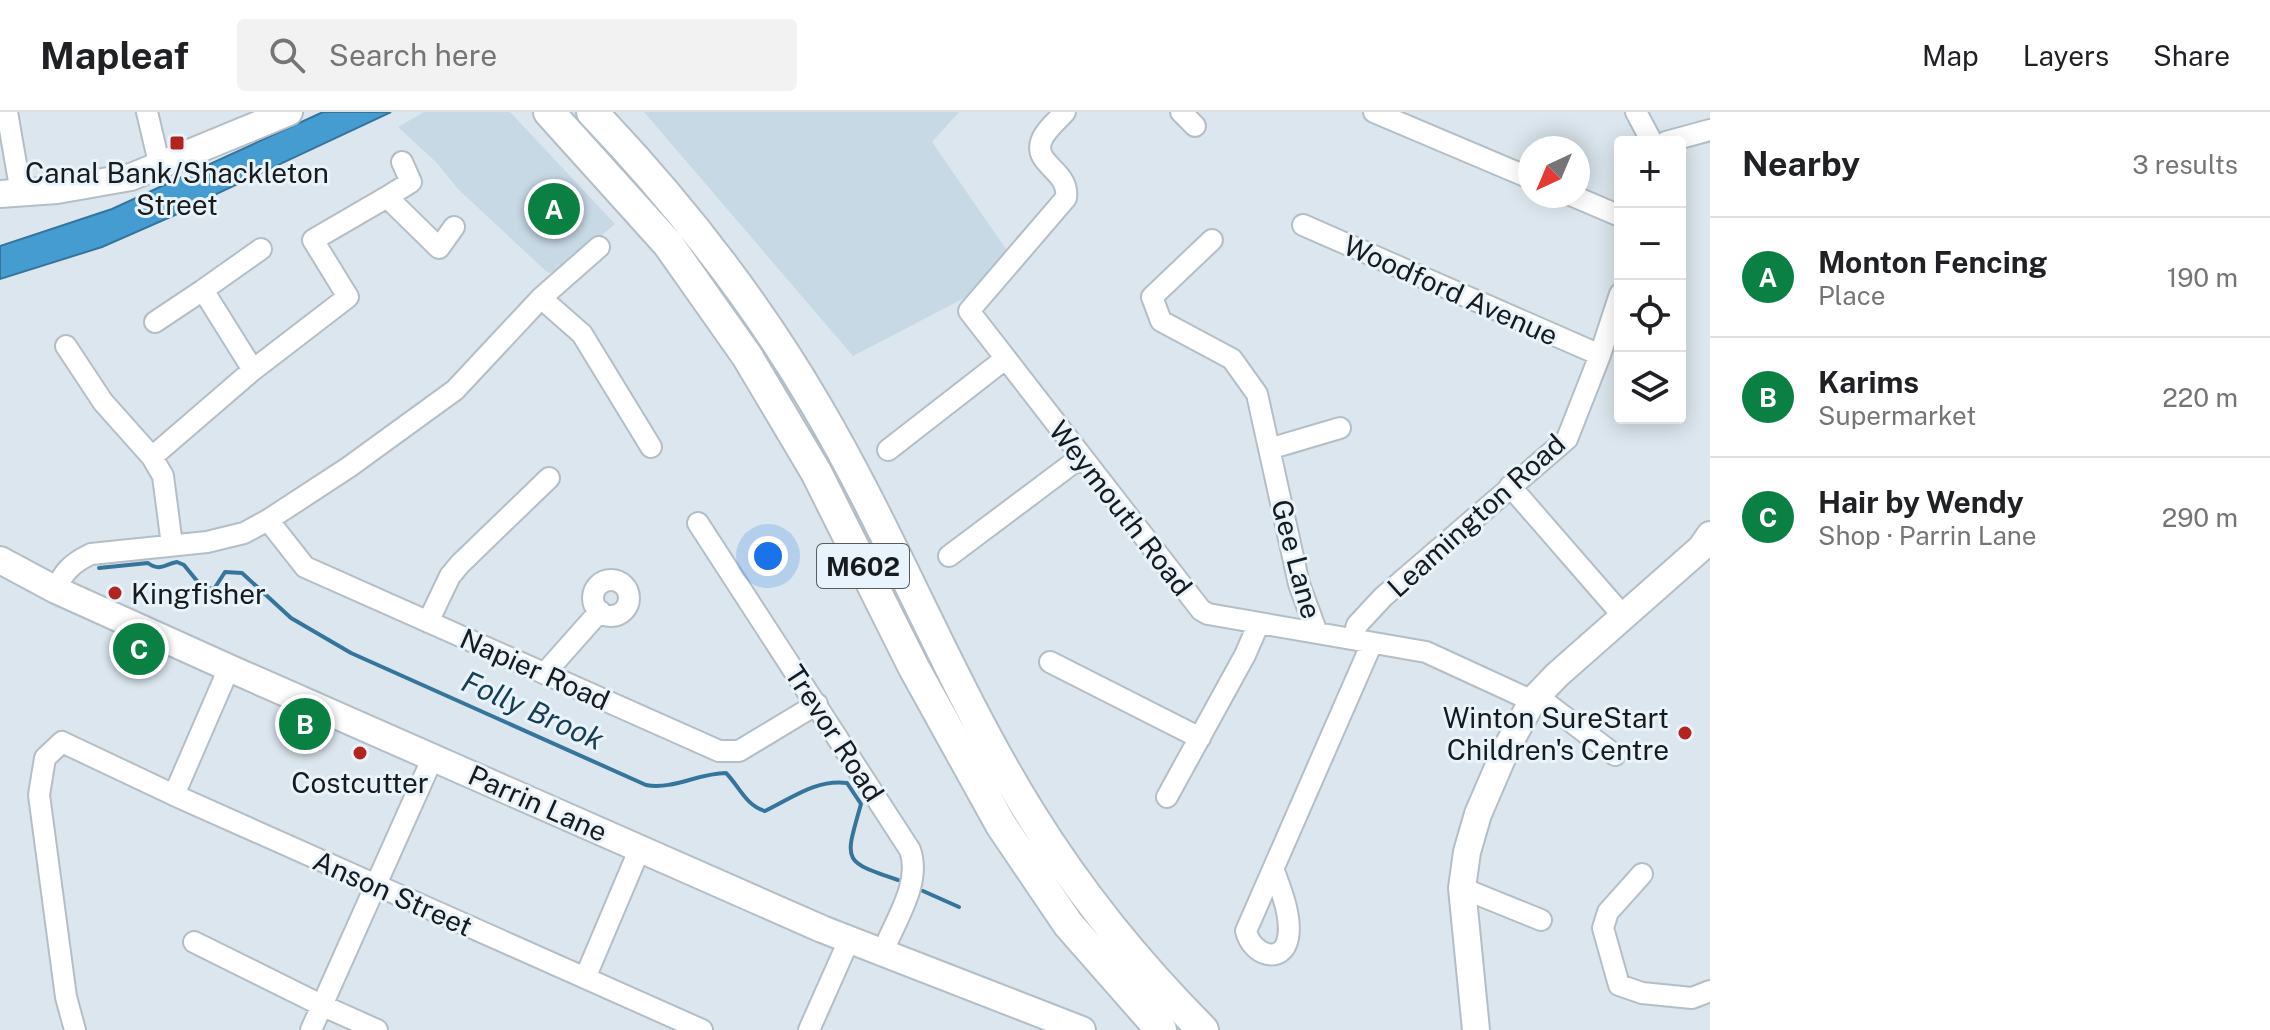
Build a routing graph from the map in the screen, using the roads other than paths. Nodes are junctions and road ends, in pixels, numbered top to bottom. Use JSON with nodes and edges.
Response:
{"nodes":[{"id":1,"x":7,"y":112,"type":"edge"},
{"id":2,"x":147,"y":112,"type":"edge"},
{"id":3,"x":289,"y":112,"type":"edge"},
{"id":4,"x":549,"y":112,"type":"edge"},
{"id":5,"x":592,"y":112,"type":"edge"},
{"id":6,"x":1065,"y":112,"type":"edge"},
{"id":7,"x":1374,"y":112,"type":"edge"},
{"id":8,"x":1636,"y":112,"type":"edge"},
{"id":9,"x":1710,"y":130,"type":"edge"},
{"id":10,"x":1649,"y":136,"type":"edge"},
{"id":11,"x":1686,"y":137,"type":"edge"},
{"id":12,"x":402,"y":162,"type":"dead end"},
{"id":13,"x":160,"y":167,"type":"junction"},
{"id":14,"x":1518,"y":173,"type":"edge"},
{"id":15,"x":10,"y":193,"type":"edge"},
{"id":16,"x":387,"y":197,"type":"junction"},
{"id":17,"x":1590,"y":203,"type":"edge"},
{"id":18,"x":1614,"y":213,"type":"edge"},
{"id":19,"x":1303,"y":225,"type":"dead end"},
{"id":20,"x":454,"y":227,"type":"dead end"},
{"id":21,"x":1212,"y":240,"type":"dead end"},
{"id":22,"x":599,"y":247,"type":"dead end"},
{"id":23,"x":261,"y":249,"type":"dead end"},
{"id":24,"x":203,"y":290,"type":"junction"},
{"id":25,"x":541,"y":298,"type":"junction"},
{"id":26,"x":1614,"y":312,"type":"edge"},
{"id":27,"x":155,"y":322,"type":"dead end"},
{"id":28,"x":66,"y":346,"type":"dead end"},
{"id":29,"x":1600,"y":355,"type":"junction"},
{"id":30,"x":1005,"y":359,"type":"junction"},
{"id":31,"x":253,"y":370,"type":"junction"},
{"id":32,"x":1340,"y":428,"type":"dead end"},
{"id":33,"x":651,"y":447,"type":"dead end"},
{"id":34,"x":1269,"y":449,"type":"junction"},
{"id":35,"x":888,"y":450,"type":"dead end"},
{"id":36,"x":152,"y":457,"type":"junction"},
{"id":37,"x":1081,"y":457,"type":"junction"},
{"id":38,"x":549,"y":478,"type":"dead end"},
{"id":39,"x":1510,"y":486,"type":"junction"},
{"id":40,"x":268,"y":520,"type":"junction"},
{"id":41,"x":698,"y":523,"type":"dead end"},
{"id":42,"x":172,"y":545,"type":"junction"},
{"id":43,"x":1707,"y":547,"type":"edge"},
{"id":44,"x":949,"y":556,"type":"dead end"},
{"id":45,"x":0,"y":560,"type":"edge"},
{"id":46,"x":55,"y":589,"type":"junction"},
{"id":47,"x":600,"y":611,"type":"dead end"},
{"id":48,"x":1624,"y":617,"type":"junction"},
{"id":49,"x":428,"y":622,"type":"junction"},
{"id":50,"x":1259,"y":623,"type":"junction"},
{"id":51,"x":1317,"y":633,"type":"junction"},
{"id":52,"x":1362,"y":641,"type":"junction"},
{"id":53,"x":1050,"y":662,"type":"dead end"},
{"id":54,"x":229,"y":668,"type":"junction"},
{"id":55,"x":545,"y":673,"type":"junction"},
{"id":56,"x":1533,"y":700,"type":"junction"},
{"id":57,"x":817,"y":704,"type":"junction"},
{"id":58,"x":1200,"y":738,"type":"junction"},
{"id":59,"x":1615,"y":755,"type":"dead end"},
{"id":60,"x":433,"y":757,"type":"junction"},
{"id":61,"x":174,"y":795,"type":"junction"},
{"id":62,"x":1167,"y":797,"type":"dead end"},
{"id":63,"x":640,"y":848,"type":"junction"},
{"id":64,"x":1274,"y":871,"type":"dead end"},
{"id":65,"x":1642,"y":874,"type":"dead end"},
{"id":66,"x":376,"y":886,"type":"junction"},
{"id":67,"x":1462,"y":888,"type":"junction"},
{"id":68,"x":1541,"y":920,"type":"dead end"},
{"id":69,"x":849,"y":940,"type":"junction"},
{"id":70,"x":194,"y":942,"type":"dead end"},
{"id":71,"x":882,"y":954,"type":"junction"},
{"id":72,"x":585,"y":978,"type":"junction"},
{"id":73,"x":1710,"y":991,"type":"edge"},
{"id":74,"x":321,"y":1005,"type":"junction"},
{"id":75,"x":1053,"y":1024,"type":"edge"},
{"id":76,"x":75,"y":1030,"type":"edge"},
{"id":77,"x":311,"y":1030,"type":"edge"},
{"id":78,"x":377,"y":1030,"type":"edge"},
{"id":79,"x":702,"y":1030,"type":"edge"},
{"id":80,"x":809,"y":1030,"type":"edge"},
{"id":81,"x":1082,"y":1030,"type":"edge"},
{"id":82,"x":1161,"y":1030,"type":"edge"},
{"id":83,"x":1203,"y":1030,"type":"edge"},
{"id":84,"x":1476,"y":1030,"type":"edge"}],
"edges":[{"from":1,"to":15,"type":"street"},
{"from":2,"to":13,"type":"street"},
{"from":3,"to":13,"type":"main road"},
{"from":4,"to":82,"type":"highway","number":"M602"},
{"from":5,"to":83,"type":"highway","number":"M602"},
{"from":6,"to":30,"type":"street","name":"Weymouth Road"},
{"from":7,"to":14,"type":"street"},
{"from":8,"to":10,"type":"street"},
{"from":9,"to":11,"type":"street"},
{"from":12,"to":16,"type":"street"},
{"from":13,"to":15,"type":"main road"},
{"from":16,"to":20,"type":"street"},
{"from":16,"to":31,"type":"street"},
{"from":17,"to":18,"type":"street"},
{"from":19,"to":29,"type":"street","name":"Woodford Avenue"},
{"from":21,"to":34,"type":"street","name":"Gee Lane"},
{"from":22,"to":25,"type":"street"},
{"from":23,"to":24,"type":"street"},
{"from":24,"to":27,"type":"street"},
{"from":24,"to":31,"type":"street"},
{"from":25,"to":33,"type":"street"},
{"from":25,"to":40,"type":"street"},
{"from":26,"to":29,"type":"street","name":"Leamington Road"},
{"from":28,"to":36,"type":"street"},
{"from":29,"to":39,"type":"street","name":"Leamington Road"},
{"from":30,"to":35,"type":"street"},
{"from":30,"to":37,"type":"street","name":"Weymouth Road"},
{"from":31,"to":36,"type":"street"},
{"from":32,"to":34,"type":"street"},
{"from":34,"to":51,"type":"street","name":"Gee Lane"},
{"from":36,"to":42,"type":"street"},
{"from":37,"to":44,"type":"street"},
{"from":37,"to":50,"type":"street","name":"Weymouth Road"},
{"from":38,"to":49,"type":"street"},
{"from":39,"to":48,"type":"street"},
{"from":39,"to":52,"type":"street","name":"Leamington Road"},
{"from":40,"to":42,"type":"street"},
{"from":40,"to":49,"type":"street","name":"Napier Road"},
{"from":41,"to":57,"type":"street","name":"Trevor Road"},
{"from":42,"to":46,"type":"street"},
{"from":43,"to":48,"type":"main road"},
{"from":45,"to":46,"type":"main road","name":"Parrin Lane"},
{"from":46,"to":54,"type":"main road","name":"Parrin Lane"},
{"from":47,"to":55,"type":"street"},
{"from":48,"to":56,"type":"main road"},
{"from":49,"to":55,"type":"street","name":"Napier Road"},
{"from":50,"to":51,"type":"street","name":"Weymouth Road"},
{"from":50,"to":58,"type":"street"},
{"from":51,"to":52,"type":"street","name":"Gee Lane"},
{"from":52,"to":56,"type":"street","name":"Gee Lane"},
{"from":52,"to":64,"type":"street","name":"Leamington Road"},
{"from":53,"to":58,"type":"street"},
{"from":54,"to":60,"type":"main road","name":"Parrin Lane"},
{"from":54,"to":61,"type":"street"},
{"from":55,"to":57,"type":"street","name":"Napier Road"},
{"from":56,"to":59,"type":"street","name":"Gee Lane"},
{"from":56,"to":67,"type":"main road"},
{"from":57,"to":71,"type":"street","name":"Trevor Road"},
{"from":58,"to":62,"type":"street"},
{"from":60,"to":63,"type":"main road","name":"Parrin Lane"},
{"from":60,"to":66,"type":"street"},
{"from":61,"to":66,"type":"street","name":"Anson Street"},
{"from":61,"to":76,"type":"street","name":"Anson Street"},
{"from":63,"to":69,"type":"main road","name":"Parrin Lane"},
{"from":63,"to":72,"type":"street"},
{"from":65,"to":73,"type":"street"},
{"from":66,"to":72,"type":"street","name":"Anson Street"},
{"from":66,"to":74,"type":"street"},
{"from":67,"to":68,"type":"street"},
{"from":67,"to":84,"type":"main road"},
{"from":69,"to":71,"type":"main road","name":"Parrin Lane"},
{"from":69,"to":80,"type":"street"},
{"from":70,"to":74,"type":"street"},
{"from":71,"to":75,"type":"main road","name":"Parrin Lane"},
{"from":72,"to":79,"type":"street","name":"Anson Street"},
{"from":74,"to":77,"type":"street"},
{"from":74,"to":78,"type":"street"},
{"from":75,"to":81,"type":"main road","name":"Parrin Lane"}]}
